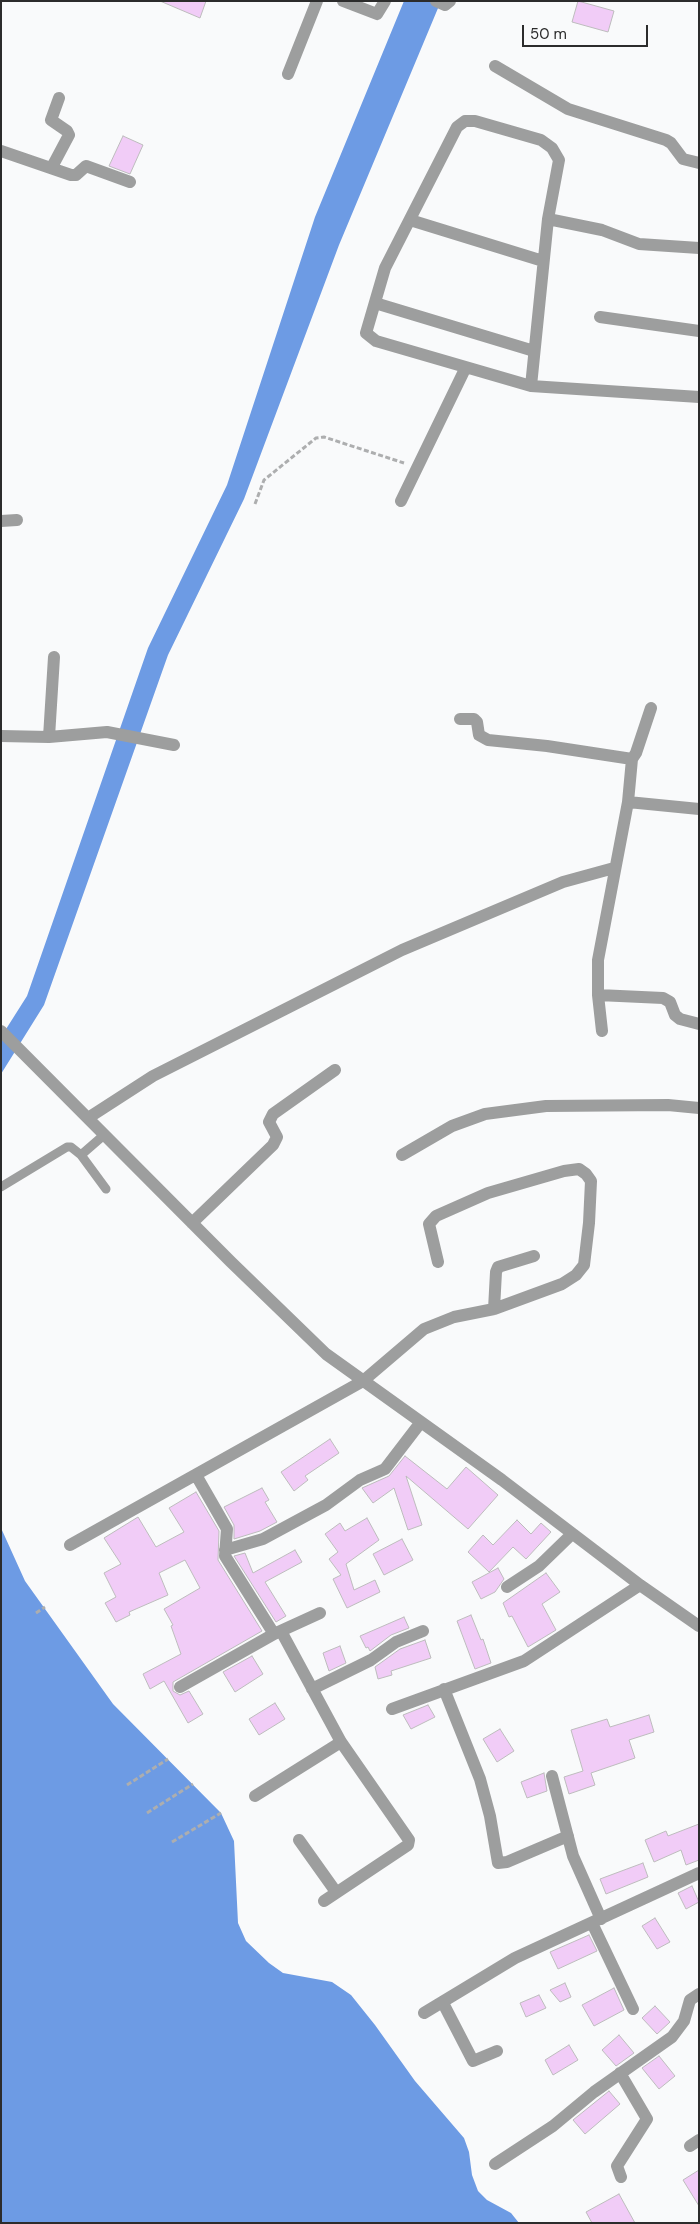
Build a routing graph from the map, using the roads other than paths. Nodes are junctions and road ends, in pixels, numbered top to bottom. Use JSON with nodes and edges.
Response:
{"nodes":[{"id":1,"x":317,"y":1,"type":"edge"},
{"id":2,"x":343,"y":1,"type":"edge"},
{"id":3,"x":385,"y":1,"type":"edge"},
{"id":4,"x":495,"y":66,"type":"dead end"},
{"id":5,"x":288,"y":74,"type":"dead end"},
{"id":6,"x":60,"y":98,"type":"dead end"},
{"id":7,"x":1,"y":152,"type":"edge"},
{"id":8,"x":699,"y":163,"type":"edge"},
{"id":9,"x":52,"y":167,"type":"junction"},
{"id":10,"x":130,"y":182,"type":"dead end"},
{"id":11,"x":548,"y":219,"type":"junction"},
{"id":12,"x":410,"y":220,"type":"junction"},
{"id":13,"x":699,"y":248,"type":"edge"},
{"id":14,"x":543,"y":261,"type":"junction"},
{"id":15,"x":375,"y":303,"type":"junction"},
{"id":16,"x":600,"y":317,"type":"dead end"},
{"id":17,"x":699,"y":331,"type":"edge"},
{"id":18,"x":534,"y":351,"type":"junction"},
{"id":19,"x":464,"y":369,"type":"junction"},
{"id":20,"x":531,"y":386,"type":"junction"},
{"id":21,"x":699,"y":397,"type":"edge"},
{"id":22,"x":401,"y":500,"type":"dead end"},
{"id":23,"x":18,"y":520,"type":"dead end"},
{"id":24,"x":1,"y":521,"type":"edge"},
{"id":25,"x":54,"y":658,"type":"dead end"},
{"id":26,"x":651,"y":708,"type":"dead end"},
{"id":27,"x":460,"y":719,"type":"dead end"},
{"id":28,"x":1,"y":736,"type":"edge"},
{"id":29,"x":49,"y":737,"type":"junction"},
{"id":30,"x":174,"y":746,"type":"dead end"},
{"id":31,"x":632,"y":760,"type":"junction"},
{"id":32,"x":628,"y":802,"type":"junction"},
{"id":33,"x":699,"y":809,"type":"edge"},
{"id":34,"x":614,"y":868,"type":"junction"},
{"id":35,"x":598,"y":995,"type":"junction"},
{"id":36,"x":699,"y":1024,"type":"edge"},
{"id":37,"x":1,"y":1031,"type":"edge"},
{"id":38,"x":602,"y":1031,"type":"dead end"},
{"id":39,"x":335,"y":1070,"type":"dead end"},
{"id":40,"x":699,"y":1108,"type":"edge"},
{"id":41,"x":88,"y":1118,"type":"junction"},
{"id":42,"x":104,"y":1135,"type":"junction"},
{"id":43,"x":402,"y":1155,"type":"dead end"},
{"id":44,"x":81,"y":1156,"type":"junction"},
{"id":45,"x":1,"y":1187,"type":"edge"},
{"id":46,"x":106,"y":1189,"type":"dead end"},
{"id":47,"x":192,"y":1224,"type":"junction"},
{"id":48,"x":534,"y":1256,"type":"dead end"},
{"id":49,"x":438,"y":1262,"type":"dead end"},
{"id":50,"x":494,"y":1310,"type":"junction"},
{"id":51,"x":363,"y":1381,"type":"junction"},
{"id":52,"x":421,"y":1422,"type":"junction"},
{"id":53,"x":196,"y":1474,"type":"junction"},
{"id":54,"x":572,"y":1534,"type":"junction"},
{"id":55,"x":70,"y":1545,"type":"dead end"},
{"id":56,"x":225,"y":1550,"type":"junction"},
{"id":57,"x":640,"y":1585,"type":"junction"},
{"id":58,"x":507,"y":1587,"type":"dead end"},
{"id":59,"x":320,"y":1613,"type":"dead end"},
{"id":60,"x":699,"y":1626,"type":"edge"},
{"id":61,"x":423,"y":1631,"type":"dead end"},
{"id":62,"x":278,"y":1633,"type":"junction"},
{"id":63,"x":180,"y":1687,"type":"dead end"},
{"id":64,"x":312,"y":1688,"type":"junction"},
{"id":65,"x":448,"y":1688,"type":"junction"},
{"id":66,"x":392,"y":1709,"type":"dead end"},
{"id":67,"x":341,"y":1742,"type":"junction"},
{"id":68,"x":552,"y":1776,"type":"dead end"},
{"id":69,"x":255,"y":1796,"type":"dead end"},
{"id":70,"x":568,"y":1836,"type":"junction"},
{"id":71,"x":299,"y":1840,"type":"dead end"},
{"id":72,"x":699,"y":1873,"type":"edge"},
{"id":73,"x":336,"y":1892,"type":"junction"},
{"id":74,"x":324,"y":1901,"type":"dead end"},
{"id":75,"x":596,"y":1921,"type":"junction"},
{"id":76,"x":699,"y":1994,"type":"edge"},
{"id":77,"x":442,"y":2003,"type":"junction"},
{"id":78,"x":633,"y":2009,"type":"dead end"},
{"id":79,"x":424,"y":2012,"type":"dead end"},
{"id":80,"x":497,"y":2051,"type":"dead end"},
{"id":81,"x":620,"y":2073,"type":"junction"},
{"id":82,"x":495,"y":2164,"type":"dead end"},
{"id":83,"x":621,"y":2177,"type":"dead end"}],
"edges":[{"from":1,"to":5,"type":"street"},
{"from":2,"to":3,"type":"street"},
{"from":4,"to":8,"type":"street"},
{"from":6,"to":9,"type":"street"},
{"from":7,"to":9,"type":"street"},
{"from":9,"to":10,"type":"street"},
{"from":11,"to":12,"type":"street"},
{"from":11,"to":13,"type":"street"},
{"from":11,"to":14,"type":"street"},
{"from":12,"to":14,"type":"street"},
{"from":12,"to":15,"type":"street"},
{"from":14,"to":18,"type":"street"},
{"from":15,"to":18,"type":"street"},
{"from":15,"to":19,"type":"street"},
{"from":16,"to":17,"type":"street"},
{"from":18,"to":20,"type":"street"},
{"from":19,"to":20,"type":"street"},
{"from":19,"to":22,"type":"street"},
{"from":20,"to":21,"type":"street"},
{"from":23,"to":24,"type":"street"},
{"from":25,"to":29,"type":"street"},
{"from":26,"to":31,"type":"street"},
{"from":27,"to":31,"type":"street"},
{"from":28,"to":29,"type":"street"},
{"from":29,"to":30,"type":"street"},
{"from":31,"to":32,"type":"street"},
{"from":32,"to":33,"type":"street"},
{"from":32,"to":34,"type":"street"},
{"from":34,"to":35,"type":"street"},
{"from":34,"to":41,"type":"street"},
{"from":35,"to":36,"type":"street"},
{"from":35,"to":38,"type":"street"},
{"from":37,"to":41,"type":"street"},
{"from":39,"to":47,"type":"street"},
{"from":40,"to":43,"type":"street"},
{"from":41,"to":42,"type":"street"},
{"from":42,"to":44,"type":"lane"},
{"from":42,"to":47,"type":"street"},
{"from":44,"to":45,"type":"lane"},
{"from":44,"to":46,"type":"lane"},
{"from":47,"to":51,"type":"street"},
{"from":48,"to":50,"type":"street"},
{"from":49,"to":50,"type":"street"},
{"from":50,"to":51,"type":"street"},
{"from":51,"to":52,"type":"street"},
{"from":51,"to":53,"type":"street"},
{"from":52,"to":54,"type":"street"},
{"from":52,"to":56,"type":"street"},
{"from":53,"to":55,"type":"street"},
{"from":53,"to":56,"type":"street"},
{"from":54,"to":57,"type":"street"},
{"from":54,"to":58,"type":"street"},
{"from":56,"to":62,"type":"street"},
{"from":57,"to":60,"type":"street"},
{"from":57,"to":65,"type":"street"},
{"from":59,"to":62,"type":"street"},
{"from":61,"to":64,"type":"street"},
{"from":62,"to":63,"type":"street"},
{"from":62,"to":64,"type":"street"},
{"from":64,"to":67,"type":"street"},
{"from":65,"to":66,"type":"street"},
{"from":65,"to":70,"type":"street"},
{"from":67,"to":69,"type":"street"},
{"from":67,"to":73,"type":"street"},
{"from":68,"to":70,"type":"street"},
{"from":70,"to":75,"type":"street"},
{"from":71,"to":73,"type":"street"},
{"from":72,"to":75,"type":"street"},
{"from":73,"to":74,"type":"street"},
{"from":75,"to":77,"type":"street"},
{"from":75,"to":78,"type":"street"},
{"from":76,"to":81,"type":"street"},
{"from":77,"to":79,"type":"street"},
{"from":77,"to":80,"type":"street"},
{"from":81,"to":82,"type":"street"},
{"from":81,"to":83,"type":"street"}]}
